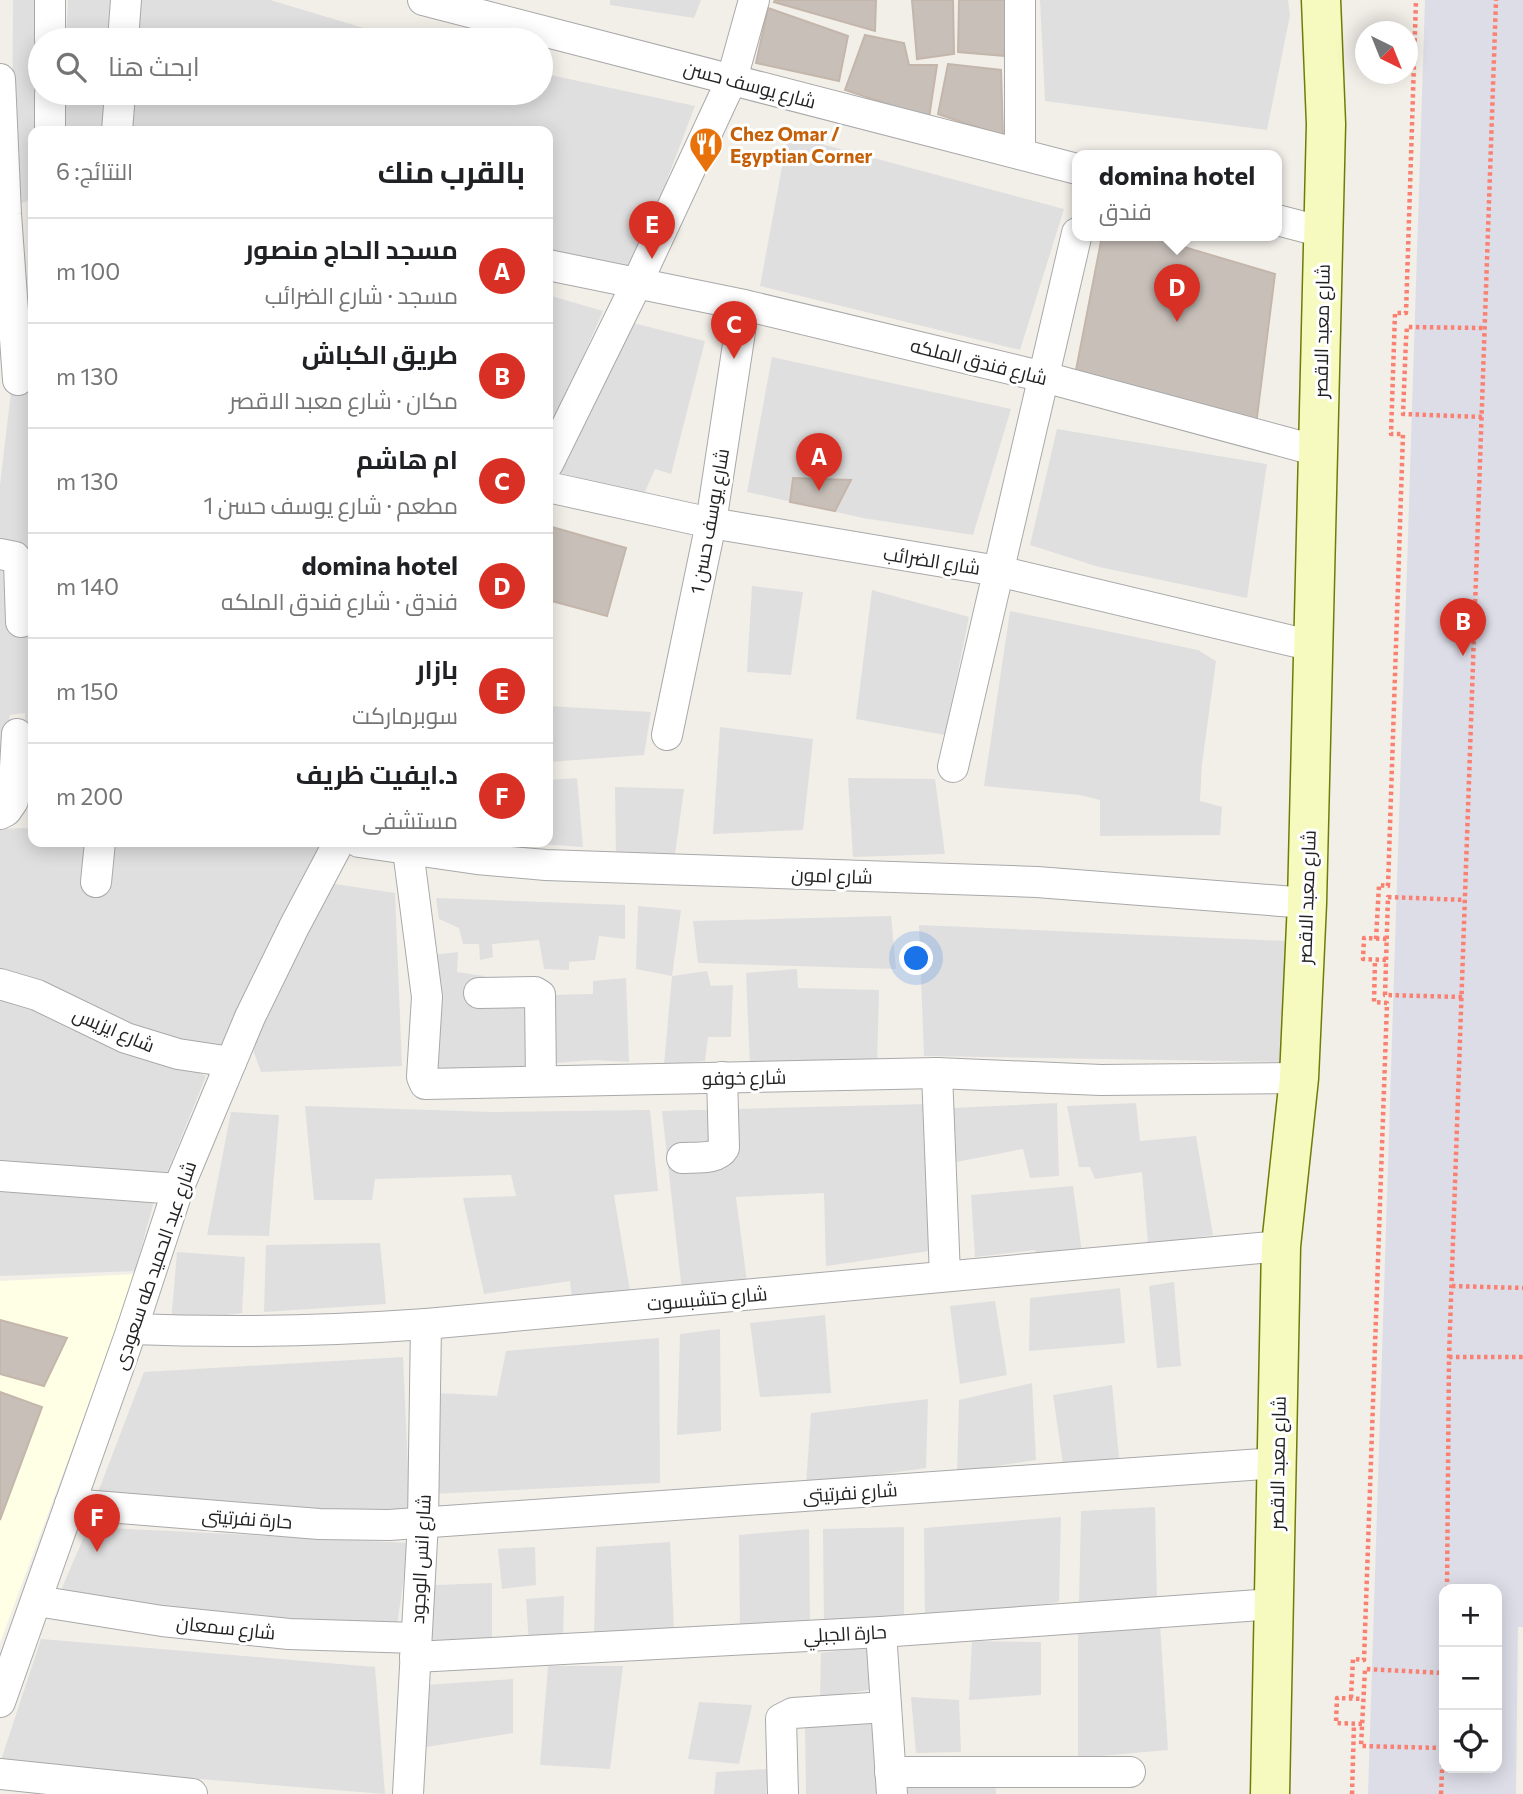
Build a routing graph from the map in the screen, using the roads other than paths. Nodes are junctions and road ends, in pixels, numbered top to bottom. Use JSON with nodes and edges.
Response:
{"nodes":[{"id":1,"x":50,"y":0,"type":"edge"},
{"id":2,"x":126,"y":0,"type":"edge"},
{"id":3,"x":422,"y":0,"type":"edge"},
{"id":4,"x":754,"y":0,"type":"edge"},
{"id":5,"x":1020,"y":0,"type":"edge"},
{"id":6,"x":1321,"y":0,"type":"edge"},
{"id":7,"x":50,"y":28,"type":"edge"},
{"id":8,"x":124,"y":28,"type":"edge"},
{"id":9,"x":532,"y":28,"type":"edge"},
{"id":10,"x":553,"y":33,"type":"edge"},
{"id":11,"x":0,"y":79,"type":"edge"},
{"id":12,"x":732,"y":79,"type":"junction"},
{"id":13,"x":50,"y":105,"type":"edge"},
{"id":14,"x":119,"y":105,"type":"edge"},
{"id":15,"x":50,"y":126,"type":"edge"},
{"id":16,"x":117,"y":126,"type":"edge"},
{"id":17,"x":1020,"y":154,"type":"junction"},
{"id":18,"x":1072,"y":168,"type":"edge"},
{"id":19,"x":20,"y":215,"type":"edge"},
{"id":20,"x":1282,"y":221,"type":"edge"},
{"id":21,"x":1323,"y":232,"type":"junction"},
{"id":22,"x":1075,"y":241,"type":"edge"},
{"id":23,"x":553,"y":266,"type":"edge"},
{"id":24,"x":637,"y":283,"type":"junction"},
{"id":25,"x":744,"y":305,"type":"junction"},
{"id":26,"x":1044,"y":377,"type":"junction"},
{"id":27,"x":11,"y":383,"type":"edge"},
{"id":28,"x":1318,"y":451,"type":"junction"},
{"id":29,"x":553,"y":454,"type":"edge"},
{"id":30,"x":553,"y":488,"type":"edge"},
{"id":31,"x":711,"y":523,"type":"junction"},
{"id":32,"x":0,"y":554,"type":"edge"},
{"id":33,"x":998,"y":571,"type":"junction"},
{"id":34,"x":21,"y":622,"type":"dead end"},
{"id":35,"x":1313,"y":646,"type":"junction"},
{"id":36,"x":17,"y":734,"type":"dead end"},
{"id":37,"x":667,"y":735,"type":"dead end"},
{"id":38,"x":953,"y":767,"type":"dead end"},
{"id":39,"x":24,"y":771,"type":"edge"},
{"id":40,"x":0,"y":814,"type":"edge"},
{"id":41,"x":100,"y":847,"type":"edge"},
{"id":42,"x":336,"y":847,"type":"edge"},
{"id":43,"x":390,"y":847,"type":"edge"},
{"id":44,"x":408,"y":850,"type":"junction"},
{"id":45,"x":96,"y":882,"type":"dead end"},
{"id":46,"x":1307,"y":903,"type":"junction"},
{"id":47,"x":0,"y":984,"type":"edge"},
{"id":48,"x":479,"y":993,"type":"dead end"},
{"id":49,"x":232,"y":1062,"type":"junction"},
{"id":50,"x":937,"y":1073,"type":"junction"},
{"id":51,"x":722,"y":1077,"type":"junction"},
{"id":52,"x":1299,"y":1078,"type":"junction"},
{"id":53,"x":541,"y":1081,"type":"junction"},
{"id":54,"x":682,"y":1158,"type":"dead end"},
{"id":55,"x":0,"y":1176,"type":"edge"},
{"id":56,"x":178,"y":1189,"type":"junction"},
{"id":57,"x":1282,"y":1246,"type":"junction"},
{"id":58,"x":945,"y":1276,"type":"junction"},
{"id":59,"x":426,"y":1324,"type":"junction"},
{"id":60,"x":132,"y":1329,"type":"junction"},
{"id":61,"x":1277,"y":1463,"type":"junction"},
{"id":62,"x":70,"y":1504,"type":"junction"},
{"id":63,"x":423,"y":1522,"type":"junction"},
{"id":64,"x":37,"y":1601,"type":"junction"},
{"id":65,"x":1274,"y":1604,"type":"junction"},
{"id":66,"x":881,"y":1632,"type":"junction"},
{"id":67,"x":416,"y":1647,"type":"junction"},
{"id":68,"x":0,"y":1702,"type":"edge"},
{"id":69,"x":886,"y":1707,"type":"junction"},
{"id":70,"x":1130,"y":1772,"type":"dead end"},
{"id":71,"x":0,"y":1774,"type":"edge"},
{"id":72,"x":891,"y":1783,"type":"edge"},
{"id":73,"x":1001,"y":1783,"type":"edge"},
{"id":74,"x":192,"y":1794,"type":"edge"},
{"id":75,"x":408,"y":1794,"type":"edge"},
{"id":76,"x":783,"y":1794,"type":"edge"},
{"id":77,"x":1270,"y":1794,"type":"edge"}],
"edges":[{"from":1,"to":7,"type":"street"},
{"from":2,"to":8,"type":"street"},
{"from":3,"to":9,"type":"street","name":"شارع يوسف حسن"},
{"from":4,"to":12,"type":"street"},
{"from":5,"to":17,"type":"street"},
{"from":6,"to":21,"type":"main road","name":"شارع معبد الاقصر"},
{"from":10,"to":12,"type":"street","name":"شارع يوسف حسن"},
{"from":11,"to":19,"type":"street"},
{"from":12,"to":17,"type":"street","name":"شارع يوسف حسن"},
{"from":12,"to":24,"type":"street"},
{"from":13,"to":15,"type":"street"},
{"from":14,"to":16,"type":"street"},
{"from":17,"to":18,"type":"street","name":"شارع يوسف حسن"},
{"from":19,"to":27,"type":"street"},
{"from":20,"to":21,"type":"street"},
{"from":21,"to":28,"type":"main road","name":"شارع معبد الاقصر"},
{"from":22,"to":26,"type":"street"},
{"from":23,"to":24,"type":"street","name":"شارع فندق الملكه"},
{"from":24,"to":25,"type":"street","name":"شارع فندق الملكه"},
{"from":24,"to":29,"type":"street"},
{"from":25,"to":26,"type":"street","name":"شارع فندق الملكه"},
{"from":25,"to":31,"type":"street","name":"شارع يوسف حسن 1"},
{"from":26,"to":28,"type":"street","name":"شارع فندق الملكه"},
{"from":26,"to":33,"type":"street"},
{"from":28,"to":35,"type":"main road","name":"شارع معبد الاقصر"},
{"from":30,"to":31,"type":"street","name":"شارع الضرائب"},
{"from":31,"to":33,"type":"street","name":"شارع الضرائب"},
{"from":31,"to":37,"type":"street","name":"شارع يوسف حسن 1"},
{"from":32,"to":34,"type":"street"},
{"from":33,"to":35,"type":"street","name":"شارع الضرائب"},
{"from":33,"to":38,"type":"street"},
{"from":35,"to":46,"type":"main road","name":"شارع معبد الاقصر"},
{"from":36,"to":39,"type":"street"},
{"from":39,"to":40,"type":"street"},
{"from":41,"to":45,"type":"street"},
{"from":42,"to":49,"type":"street","name":"شارع عبد الحميد طه سعودى"},
{"from":43,"to":44,"type":"street","name":"شارع امون"},
{"from":44,"to":46,"type":"street","name":"شارع امون"},
{"from":44,"to":53,"type":"street","name":"شارع خوفو"},
{"from":46,"to":52,"type":"main road","name":"شارع معبد الاقصر"},
{"from":47,"to":49,"type":"street","name":"شارع ايزيس"},
{"from":48,"to":53,"type":"street"},
{"from":49,"to":56,"type":"street","name":"شارع عبد الحميد طه سعودى"},
{"from":50,"to":51,"type":"street","name":"شارع خوفو"},
{"from":50,"to":52,"type":"street","name":"شارع خوفو"},
{"from":50,"to":58,"type":"street"},
{"from":51,"to":53,"type":"street","name":"شارع خوفو"},
{"from":51,"to":54,"type":"street"},
{"from":52,"to":57,"type":"main road","name":"شارع معبد الاقصر"},
{"from":55,"to":56,"type":"street"},
{"from":56,"to":60,"type":"street","name":"شارع عبد الحميد طه سعودى"},
{"from":57,"to":58,"type":"street","name":"شارع حتشبسوت"},
{"from":57,"to":61,"type":"main road","name":"شارع معبد الاقصر"},
{"from":58,"to":59,"type":"street","name":"شارع حتشبسوت"},
{"from":59,"to":60,"type":"street","name":"شارع حتشبسوت"},
{"from":59,"to":63,"type":"street","name":"شارع انس الوجود"},
{"from":60,"to":62,"type":"street","name":"شارع عبد الحميد طه سعودى"},
{"from":61,"to":63,"type":"street","name":"شارع نفرتيتى"},
{"from":61,"to":65,"type":"main road","name":"شارع معبد الاقصر"},
{"from":62,"to":63,"type":"street","name":"حارة نفرتيتى"},
{"from":62,"to":64,"type":"street","name":"شارع عبد الحميد طه سعودى"},
{"from":63,"to":67,"type":"street","name":"شارع انس الوجود"},
{"from":64,"to":67,"type":"street","name":"شارع سمعان"},
{"from":64,"to":68,"type":"street","name":"شارع عبد الحميد طه سعودى"},
{"from":65,"to":66,"type":"street","name":"حارة الجبلي"},
{"from":65,"to":77,"type":"main road","name":"شارع معبد الاقصر"},
{"from":66,"to":67,"type":"street","name":"حارة الجبلي"},
{"from":66,"to":69,"type":"street"},
{"from":67,"to":75,"type":"street","name":"شارع انس الوجود"},
{"from":69,"to":72,"type":"street"},
{"from":69,"to":76,"type":"street"},
{"from":70,"to":73,"type":"street"},
{"from":71,"to":74,"type":"street"},
{"from":72,"to":73,"type":"street"}]}
